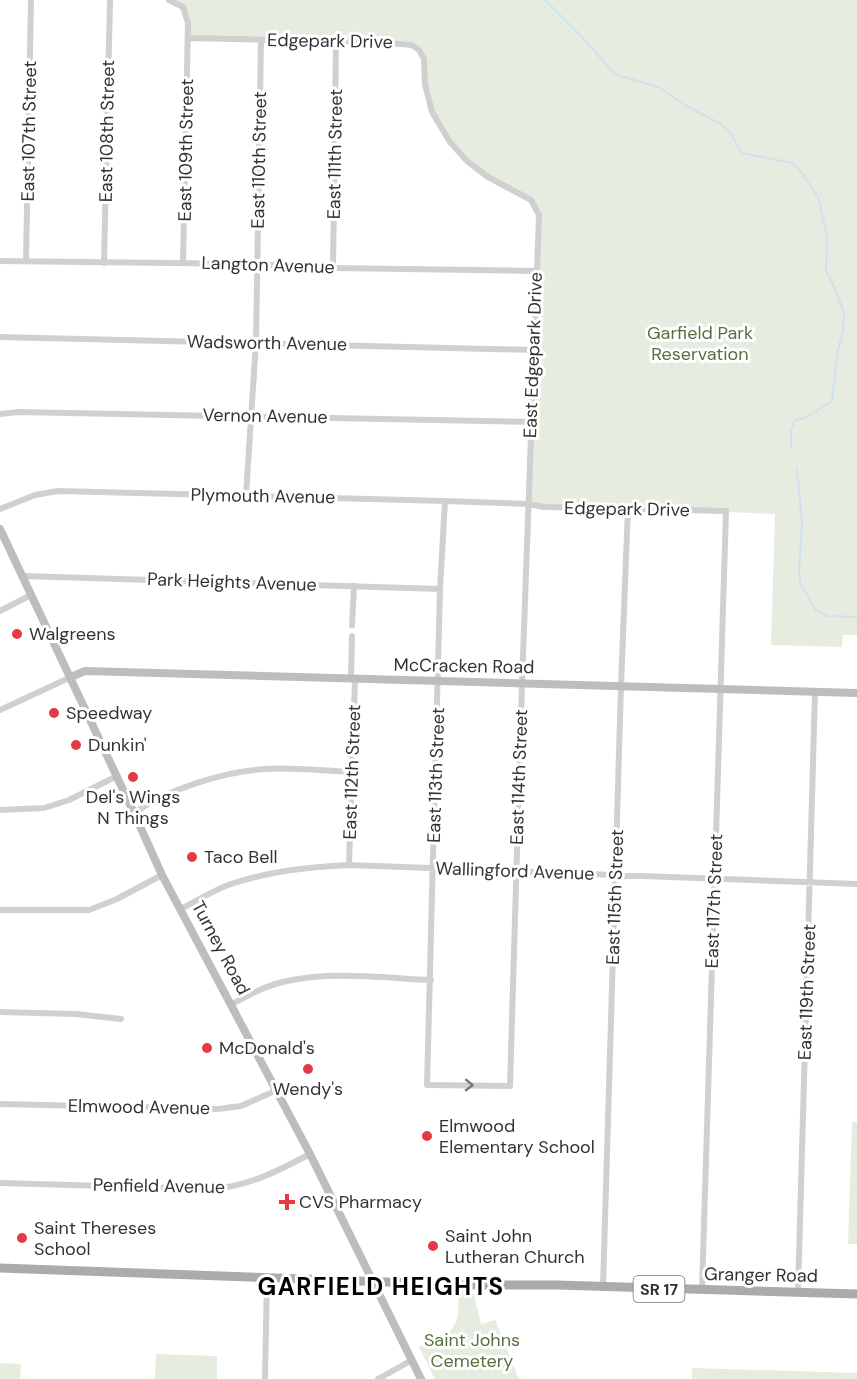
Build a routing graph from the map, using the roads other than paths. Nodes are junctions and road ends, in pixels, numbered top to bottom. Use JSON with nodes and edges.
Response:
{"nodes":[{"id":1,"x":32,"y":0,"type":"edge"},
{"id":2,"x":110,"y":0,"type":"edge"},
{"id":3,"x":169,"y":0,"type":"edge"},
{"id":4,"x":188,"y":38,"type":"junction"},
{"id":5,"x":261,"y":40,"type":"junction"},
{"id":6,"x":336,"y":41,"type":"junction"},
{"id":7,"x":536,"y":206,"type":"joint"},
{"id":8,"x":0,"y":261,"type":"edge"},
{"id":9,"x":27,"y":261,"type":"junction"},
{"id":10,"x":104,"y":263,"type":"junction"},
{"id":11,"x":183,"y":263,"type":"junction"},
{"id":12,"x":258,"y":264,"type":"junction"},
{"id":13,"x":333,"y":268,"type":"junction"},
{"id":14,"x":536,"y":271,"type":"junction"},
{"id":15,"x":0,"y":337,"type":"edge"},
{"id":16,"x":256,"y":342,"type":"junction"},
{"id":17,"x":534,"y":350,"type":"junction"},
{"id":18,"x":0,"y":414,"type":"edge"},
{"id":19,"x":250,"y":415,"type":"junction"},
{"id":20,"x":531,"y":422,"type":"junction"},
{"id":21,"x":246,"y":495,"type":"junction"},
{"id":22,"x":445,"y":501,"type":"junction"},
{"id":23,"x":528,"y":504,"type":"junction"},
{"id":24,"x":628,"y":508,"type":"junction"},
{"id":25,"x":0,"y":509,"type":"edge"},
{"id":26,"x":726,"y":511,"type":"joint"},
{"id":27,"x":0,"y":529,"type":"edge"},
{"id":28,"x":23,"y":576,"type":"junction"},
{"id":29,"x":354,"y":586,"type":"junction"},
{"id":30,"x":440,"y":589,"type":"junction"},
{"id":31,"x":31,"y":595,"type":"junction"},
{"id":32,"x":0,"y":611,"type":"edge"},
{"id":33,"x":352,"y":625,"type":"dead end"},
{"id":34,"x":352,"y":636,"type":"dead end"},
{"id":35,"x":71,"y":676,"type":"junction"},
{"id":36,"x":353,"y":679,"type":"junction"},
{"id":37,"x":438,"y":682,"type":"junction"},
{"id":38,"x":522,"y":684,"type":"junction"},
{"id":39,"x":621,"y":686,"type":"junction"},
{"id":40,"x":720,"y":688,"type":"junction"},
{"id":41,"x":815,"y":692,"type":"junction"},
{"id":42,"x":857,"y":693,"type":"edge"},
{"id":43,"x":0,"y":710,"type":"edge"},
{"id":44,"x":352,"y":772,"type":"junction"},
{"id":45,"x":117,"y":776,"type":"junction"},
{"id":46,"x":0,"y":810,"type":"edge"},
{"id":47,"x":134,"y":813,"type":"junction"},
{"id":48,"x":349,"y":865,"type":"junction"},
{"id":49,"x":433,"y":868,"type":"junction"},
{"id":50,"x":516,"y":871,"type":"junction"},
{"id":51,"x":616,"y":874,"type":"junction"},
{"id":52,"x":162,"y":875,"type":"junction"},
{"id":53,"x":715,"y":879,"type":"junction"},
{"id":54,"x":810,"y":882,"type":"junction"},
{"id":55,"x":857,"y":884,"type":"edge"},
{"id":56,"x":181,"y":909,"type":"junction"},
{"id":57,"x":0,"y":910,"type":"edge"},
{"id":58,"x":431,"y":980,"type":"junction"},
{"id":59,"x":231,"y":1004,"type":"junction"},
{"id":60,"x":0,"y":1012,"type":"edge"},
{"id":61,"x":121,"y":1019,"type":"dead end"},
{"id":62,"x":427,"y":1085,"type":"joint"},
{"id":63,"x":275,"y":1091,"type":"junction"},
{"id":64,"x":0,"y":1104,"type":"edge"},
{"id":65,"x":310,"y":1154,"type":"junction"},
{"id":66,"x":0,"y":1183,"type":"edge"},
{"id":67,"x":0,"y":1268,"type":"edge"},
{"id":68,"x":267,"y":1277,"type":"junction"},
{"id":69,"x":371,"y":1280,"type":"junction"},
{"id":70,"x":603,"y":1287,"type":"junction"},
{"id":71,"x":702,"y":1290,"type":"junction"},
{"id":72,"x":798,"y":1292,"type":"junction"},
{"id":73,"x":857,"y":1294,"type":"edge"},
{"id":74,"x":412,"y":1360,"type":"junction"},
{"id":75,"x":265,"y":1379,"type":"edge"},
{"id":76,"x":378,"y":1379,"type":"edge"},
{"id":77,"x":421,"y":1379,"type":"edge"}],
"edges":[{"from":1,"to":9,"type":"street","name":"East 107th Street"},
{"from":2,"to":10,"type":"street","name":"East 108th Street"},
{"from":3,"to":4,"type":"street"},
{"from":4,"to":5,"type":"street","name":"Edgepark Drive"},
{"from":4,"to":11,"type":"street","name":"East 109th Street"},
{"from":5,"to":6,"type":"street","name":"Edgepark Drive"},
{"from":5,"to":12,"type":"street","name":"East 110th Street"},
{"from":6,"to":7,"type":"street","name":"Edgepark Drive"},
{"from":6,"to":13,"type":"street","name":"East 111th Street"},
{"from":7,"to":14,"type":"street","name":"East Edgepark Drive"},
{"from":8,"to":9,"type":"street","name":"Langton Avenue"},
{"from":9,"to":10,"type":"street","name":"Langton Avenue"},
{"from":10,"to":11,"type":"street","name":"Langton Avenue"},
{"from":11,"to":12,"type":"street","name":"Langton Avenue"},
{"from":12,"to":13,"type":"street","name":"Langton Avenue"},
{"from":12,"to":16,"type":"street","name":"East 110th Street"},
{"from":13,"to":14,"type":"street","name":"Langton Avenue"},
{"from":14,"to":17,"type":"street","name":"East Edgepark Drive"},
{"from":15,"to":16,"type":"street","name":"Wadsworth Avenue"},
{"from":16,"to":17,"type":"street","name":"Wadsworth Avenue"},
{"from":16,"to":19,"type":"street","name":"East 110th Street"},
{"from":17,"to":20,"type":"street","name":"East Edgepark Drive"},
{"from":18,"to":19,"type":"street","name":"Vernon Avenue"},
{"from":19,"to":20,"type":"street","name":"Vernon Avenue"},
{"from":19,"to":21,"type":"street","name":"East 110th Street"},
{"from":20,"to":23,"type":"street","name":"East Edgepark Drive"},
{"from":21,"to":22,"type":"street","name":"Plymouth Avenue"},
{"from":21,"to":25,"type":"street","name":"Plymouth Avenue"},
{"from":22,"to":23,"type":"street","name":"Plymouth Avenue"},
{"from":22,"to":30,"type":"street","name":"East 113th Street"},
{"from":23,"to":24,"type":"street","name":"Edgepark Drive"},
{"from":23,"to":38,"type":"street","name":"East 114th Street"},
{"from":24,"to":26,"type":"street","name":"Edgepark Drive"},
{"from":24,"to":39,"type":"street","name":"East 115th Street"},
{"from":26,"to":40,"type":"street","name":"East 117th Street"},
{"from":27,"to":28,"type":"main road","name":"Turney Road"},
{"from":28,"to":29,"type":"street","name":"Park Heights Avenue"},
{"from":28,"to":31,"type":"main road","name":"Turney Road"},
{"from":29,"to":30,"type":"street","name":"Park Heights Avenue"},
{"from":29,"to":33,"type":"street"},
{"from":30,"to":37,"type":"street","name":"East 113th Street"},
{"from":31,"to":32,"type":"street"},
{"from":31,"to":35,"type":"main road","name":"Turney Road"},
{"from":34,"to":36,"type":"street","name":"East 112th Street"},
{"from":35,"to":36,"type":"main road","name":"McCracken Road"},
{"from":35,"to":43,"type":"street"},
{"from":35,"to":45,"type":"main road","name":"Turney Road"},
{"from":36,"to":37,"type":"main road","name":"McCracken Road"},
{"from":36,"to":44,"type":"street","name":"East 112th Street"},
{"from":37,"to":38,"type":"main road","name":"McCracken Road"},
{"from":37,"to":49,"type":"street","name":"East 113th Street"},
{"from":38,"to":39,"type":"main road","name":"McCracken Road"},
{"from":38,"to":50,"type":"street","name":"East 114th Street"},
{"from":39,"to":40,"type":"main road","name":"McCracken Road"},
{"from":39,"to":51,"type":"street","name":"East 115th Street"},
{"from":40,"to":41,"type":"main road","name":"McCracken Road"},
{"from":40,"to":53,"type":"street","name":"East 117th Street"},
{"from":41,"to":42,"type":"main road","name":"McCracken Road"},
{"from":41,"to":54,"type":"street","name":"East 119th Street"},
{"from":44,"to":47,"type":"street"},
{"from":44,"to":48,"type":"street","name":"East 112th Street"},
{"from":45,"to":46,"type":"street"},
{"from":45,"to":47,"type":"main road","name":"Turney Road"},
{"from":47,"to":52,"type":"main road","name":"Turney Road"},
{"from":48,"to":49,"type":"street","name":"Wallingford Avenue"},
{"from":48,"to":56,"type":"street","name":"Wallingford Avenue"},
{"from":49,"to":50,"type":"street","name":"Wallingford Avenue"},
{"from":49,"to":58,"type":"street","name":"East 113th Street"},
{"from":50,"to":51,"type":"street","name":"Wallingford Avenue"},
{"from":62,"to":50,"type":"street","name":"East 114th Street","one_way":true},
{"from":51,"to":53,"type":"street","name":"Wallingford Avenue"},
{"from":51,"to":70,"type":"street","name":"East 115th Street"},
{"from":52,"to":56,"type":"main road","name":"Turney Road"},
{"from":52,"to":57,"type":"street"},
{"from":53,"to":54,"type":"street","name":"Wallingford Avenue"},
{"from":53,"to":71,"type":"street","name":"East 117th Street"},
{"from":54,"to":55,"type":"street","name":"Wallingford Avenue"},
{"from":54,"to":72,"type":"street","name":"East 119th Street"},
{"from":56,"to":59,"type":"main road","name":"Turney Road"},
{"from":58,"to":59,"type":"street"},
{"from":58,"to":62,"type":"street","name":"East 113th Street"},
{"from":59,"to":63,"type":"main road","name":"Turney Road"},
{"from":60,"to":61,"type":"street"},
{"from":63,"to":64,"type":"street","name":"Elmwood Avenue"},
{"from":63,"to":65,"type":"main road","name":"Turney Road"},
{"from":65,"to":66,"type":"street","name":"Penfield Avenue"},
{"from":65,"to":69,"type":"main road","name":"Turney Road"},
{"from":67,"to":68,"type":"main road","name":"Granger Road","number":"SR 17"},
{"from":68,"to":69,"type":"main road","name":"Granger Road","number":"SR 17"},
{"from":68,"to":75,"type":"street"},
{"from":69,"to":70,"type":"main road","name":"Granger Road","number":"SR 17"},
{"from":69,"to":74,"type":"main road","name":"Turney Road"},
{"from":70,"to":71,"type":"main road","name":"Granger Road","number":"SR 17"},
{"from":71,"to":72,"type":"main road","name":"Granger Road","number":"SR 17"},
{"from":72,"to":73,"type":"main road","name":"Granger Road","number":"SR 17"},
{"from":74,"to":76,"type":"street"},
{"from":74,"to":77,"type":"main road","name":"Turney Road"}]}
